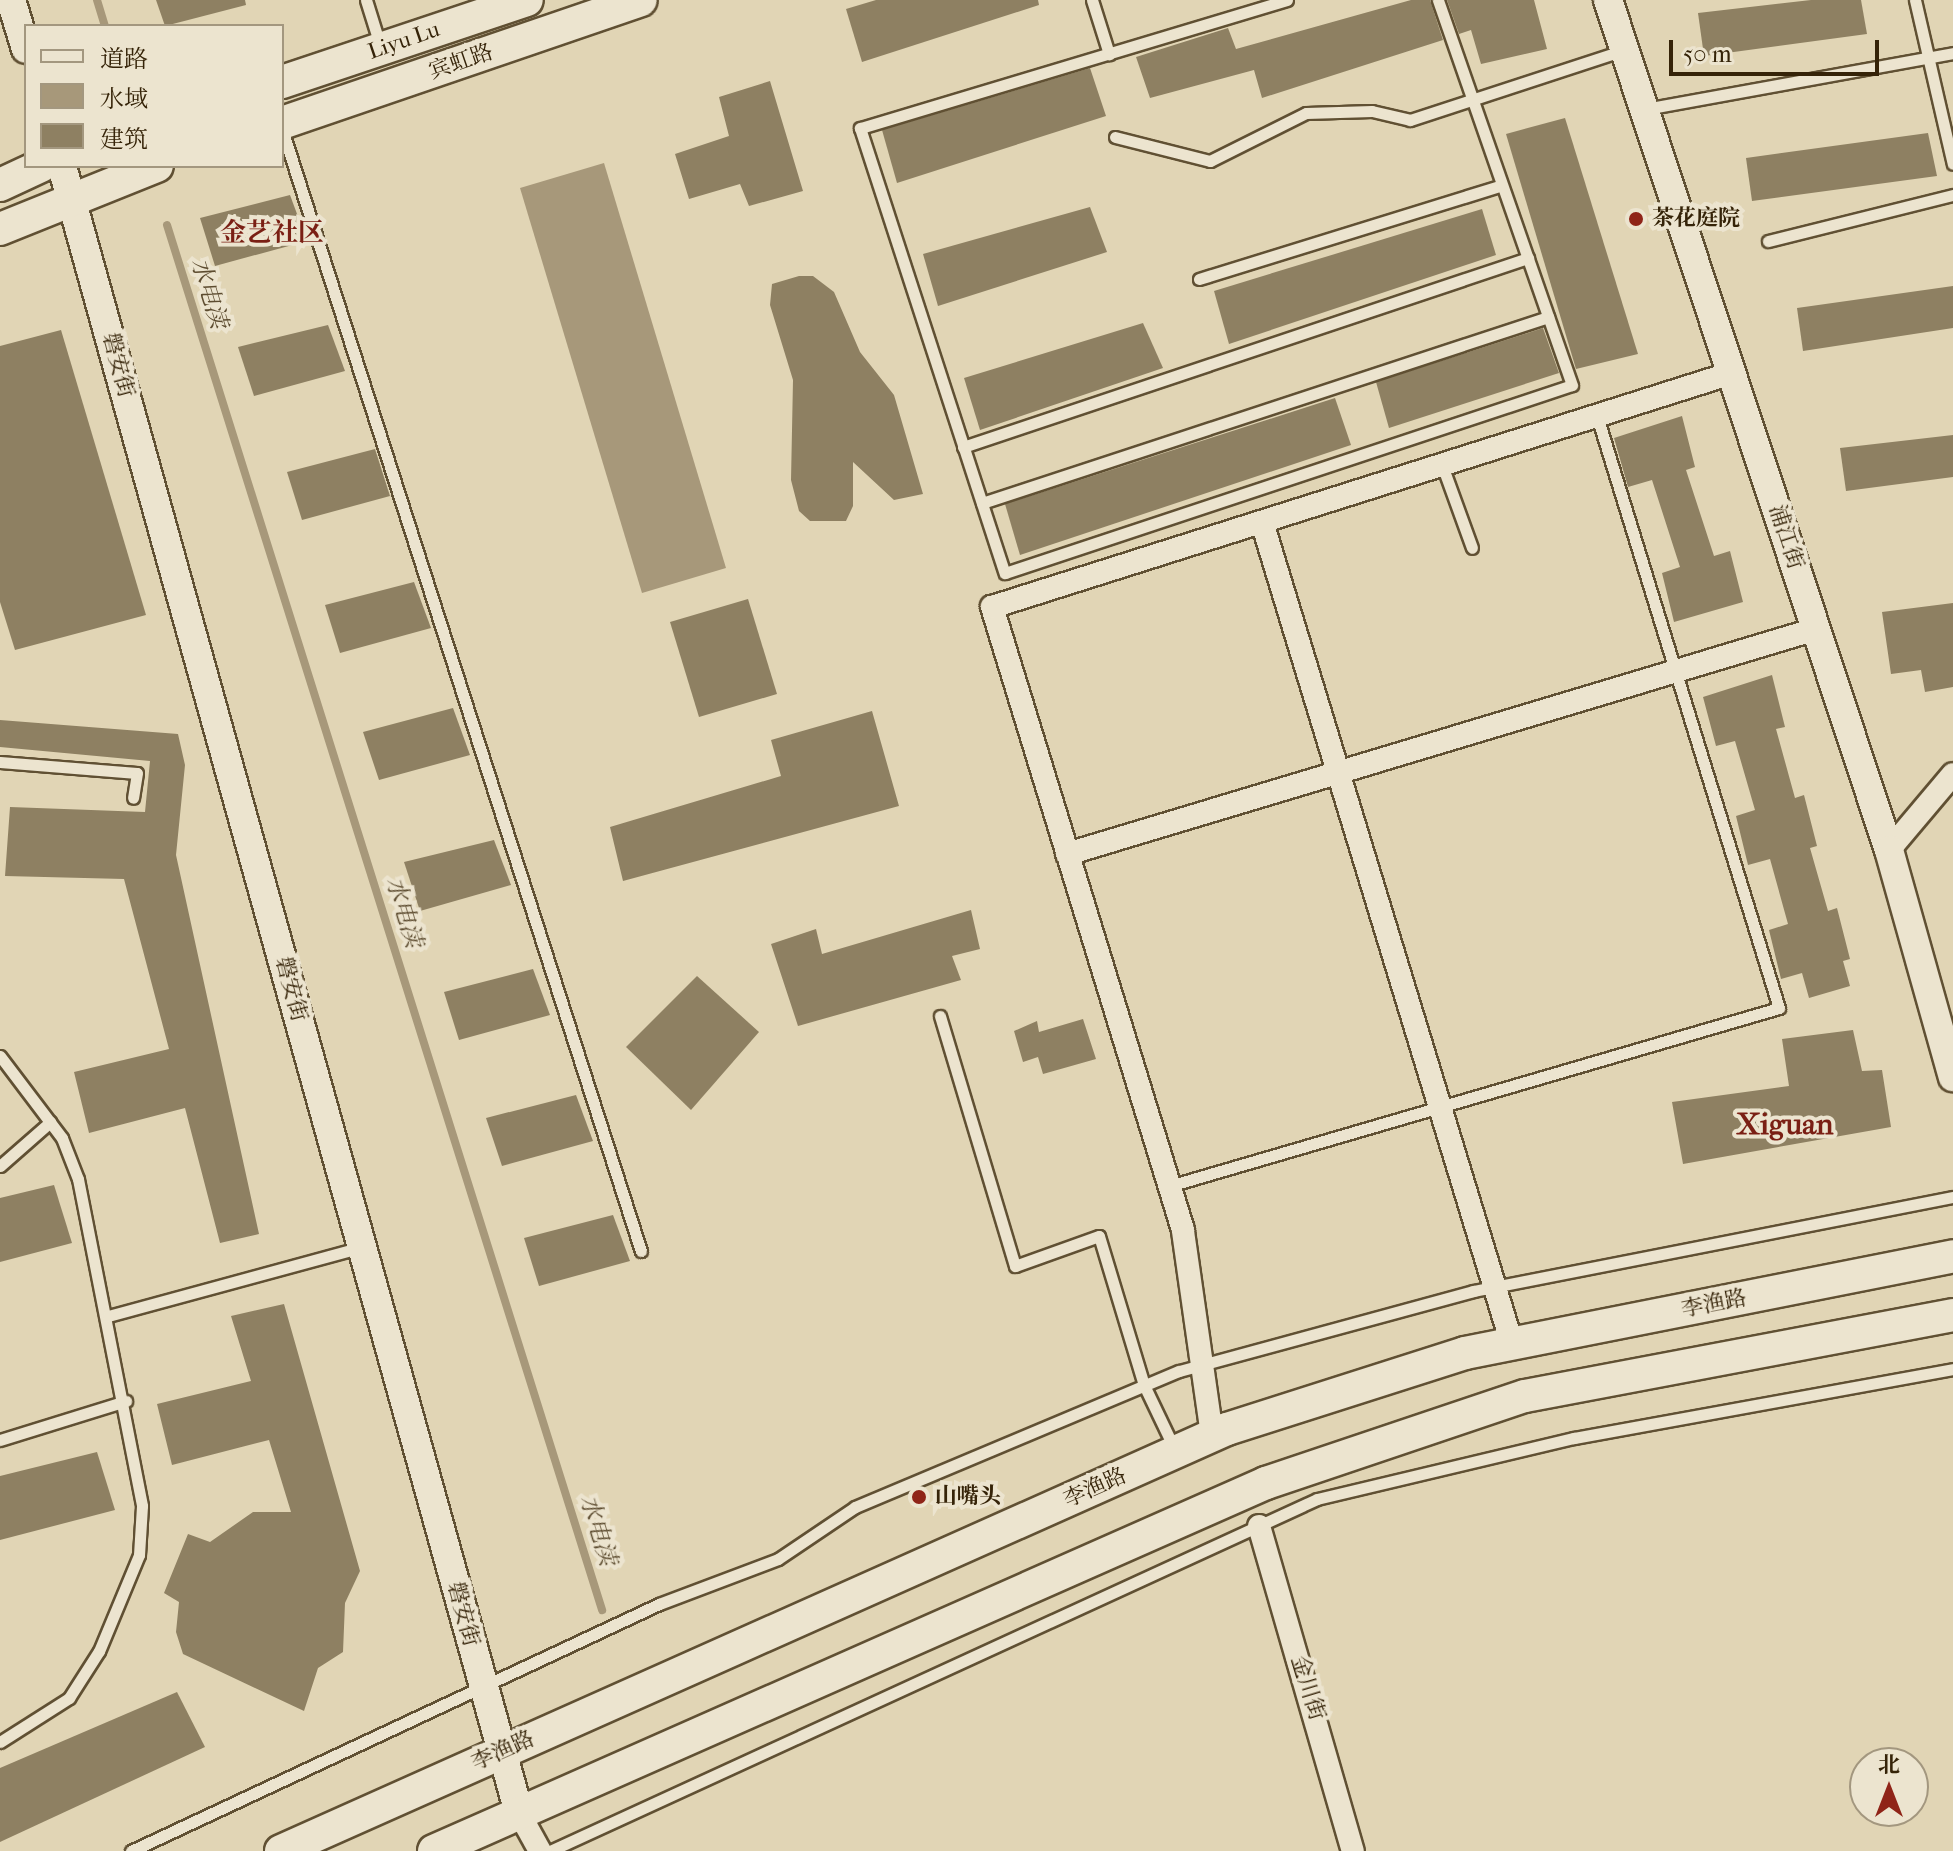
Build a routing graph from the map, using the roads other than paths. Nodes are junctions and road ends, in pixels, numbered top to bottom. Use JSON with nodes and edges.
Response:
{"nodes":[{"id":1,"x":11,"y":0,"type":"edge"},
{"id":2,"x":366,"y":0,"type":"edge"},
{"id":3,"x":527,"y":0,"type":"edge"},
{"id":4,"x":641,"y":0,"type":"edge"},
{"id":5,"x":1092,"y":0,"type":"edge"},
{"id":6,"x":1287,"y":0,"type":"edge"},
{"id":7,"x":1438,"y":0,"type":"edge"},
{"id":8,"x":1608,"y":0,"type":"edge"},
{"id":9,"x":1915,"y":0,"type":"edge"},
{"id":10,"x":24,"y":42,"type":"edge"},
{"id":11,"x":381,"y":49,"type":"junction"},
{"id":12,"x":1624,"y":49,"type":"junction"},
{"id":13,"x":1953,"y":53,"type":"edge"},
{"id":14,"x":1109,"y":54,"type":"junction"},
{"id":15,"x":1927,"y":57,"type":"junction"},
{"id":16,"x":284,"y":81,"type":"edge"},
{"id":17,"x":1473,"y":102,"type":"junction"},
{"id":18,"x":1644,"y":109,"type":"junction"},
{"id":19,"x":284,"y":125,"type":"edge"},
{"id":20,"x":284,"y":132,"type":"edge"},
{"id":21,"x":1115,"y":137,"type":"dead end"},
{"id":22,"x":1953,"y":164,"type":"edge"},
{"id":23,"x":37,"y":168,"type":"edge"},
{"id":24,"x":145,"y":168,"type":"edge"},
{"id":25,"x":67,"y":181,"type":"edge"},
{"id":26,"x":0,"y":185,"type":"edge"},
{"id":27,"x":1502,"y":185,"type":"junction"},
{"id":28,"x":1953,"y":195,"type":"edge"},
{"id":29,"x":0,"y":229,"type":"edge"},
{"id":30,"x":1768,"y":241,"type":"dead end"},
{"id":31,"x":1528,"y":258,"type":"junction"},
{"id":32,"x":1199,"y":279,"type":"dead end"},
{"id":33,"x":1548,"y":317,"type":"junction"},
{"id":34,"x":1732,"y":373,"type":"junction"},
{"id":35,"x":1597,"y":416,"type":"junction"},
{"id":36,"x":963,"y":447,"type":"junction"},
{"id":37,"x":1442,"y":465,"type":"junction"},
{"id":38,"x":982,"y":503,"type":"junction"},
{"id":39,"x":1262,"y":522,"type":"junction"},
{"id":40,"x":1472,"y":548,"type":"dead end"},
{"id":41,"x":1816,"y":629,"type":"junction"},
{"id":42,"x":1679,"y":671,"type":"junction"},
{"id":43,"x":0,"y":762,"type":"edge"},
{"id":44,"x":1339,"y":772,"type":"junction"},
{"id":45,"x":1953,"y":774,"type":"edge"},
{"id":46,"x":133,"y":798,"type":"dead end"},
{"id":47,"x":1889,"y":850,"type":"junction"},
{"id":48,"x":1067,"y":854,"type":"junction"},
{"id":49,"x":940,"y":1016,"type":"dead end"},
{"id":50,"x":0,"y":1056,"type":"edge"},
{"id":51,"x":1953,"y":1077,"type":"edge"},
{"id":52,"x":1443,"y":1106,"type":"junction"},
{"id":53,"x":50,"y":1122,"type":"junction"},
{"id":54,"x":0,"y":1166,"type":"edge"},
{"id":55,"x":1169,"y":1186,"type":"junction"},
{"id":56,"x":1953,"y":1197,"type":"edge"},
{"id":57,"x":362,"y":1247,"type":"junction"},
{"id":58,"x":641,"y":1251,"type":"dead end"},
{"id":59,"x":1953,"y":1256,"type":"edge"},
{"id":60,"x":1498,"y":1286,"type":"junction"},
{"id":61,"x":1953,"y":1315,"type":"edge"},
{"id":62,"x":108,"y":1316,"type":"junction"},
{"id":63,"x":1512,"y":1344,"type":"junction"},
{"id":64,"x":1198,"y":1365,"type":"junction"},
{"id":65,"x":1953,"y":1369,"type":"edge"},
{"id":66,"x":1144,"y":1385,"type":"junction"},
{"id":67,"x":126,"y":1401,"type":"junction"},
{"id":68,"x":1212,"y":1435,"type":"junction"},
{"id":69,"x":0,"y":1440,"type":"edge"},
{"id":70,"x":1176,"y":1452,"type":"junction"},
{"id":71,"x":1259,"y":1526,"type":"junction"},
{"id":72,"x":484,"y":1688,"type":"junction"},
{"id":73,"x":0,"y":1742,"type":"edge"},
{"id":74,"x":501,"y":1751,"type":"junction"},
{"id":75,"x":519,"y":1813,"type":"junction"},
{"id":76,"x":131,"y":1851,"type":"edge"},
{"id":77,"x":281,"y":1851,"type":"edge"},
{"id":78,"x":434,"y":1851,"type":"edge"},
{"id":79,"x":540,"y":1851,"type":"edge"},
{"id":80,"x":550,"y":1851,"type":"edge"},
{"id":81,"x":1353,"y":1851,"type":"edge"}],
"edges":[{"from":1,"to":10,"type":"street"},
{"from":2,"to":11,"type":"lane"},
{"from":3,"to":11,"type":"main road","name":"Liyu Lu"},
{"from":4,"to":19,"type":"main road","name":"宾虹路"},
{"from":5,"to":14,"type":"lane"},
{"from":6,"to":14,"type":"lane"},
{"from":7,"to":17,"type":"lane"},
{"from":8,"to":12,"type":"street","name":"浦江街"},
{"from":9,"to":15,"type":"lane"},
{"from":11,"to":16,"type":"main road","name":"Liyu Lu"},
{"from":12,"to":17,"type":"lane"},
{"from":12,"to":18,"type":"street","name":"浦江街"},
{"from":13,"to":15,"type":"lane"},
{"from":14,"to":36,"type":"lane"},
{"from":15,"to":18,"type":"lane"},
{"from":15,"to":22,"type":"lane"},
{"from":17,"to":21,"type":"lane"},
{"from":17,"to":27,"type":"lane"},
{"from":18,"to":34,"type":"street","name":"浦江街"},
{"from":20,"to":58,"type":"lane"},
{"from":23,"to":26,"type":"main road"},
{"from":24,"to":25,"type":"main road"},
{"from":25,"to":29,"type":"main road"},
{"from":25,"to":57,"type":"street","name":"磐安街"},
{"from":27,"to":31,"type":"lane"},
{"from":27,"to":32,"type":"lane"},
{"from":28,"to":30,"type":"lane"},
{"from":31,"to":33,"type":"lane"},
{"from":31,"to":36,"type":"lane"},
{"from":33,"to":38,"type":"lane"},
{"from":33,"to":38,"type":"lane"},
{"from":34,"to":35,"type":"street"},
{"from":34,"to":41,"type":"street","name":"浦江街"},
{"from":35,"to":37,"type":"street"},
{"from":35,"to":42,"type":"lane"},
{"from":36,"to":38,"type":"lane"},
{"from":37,"to":39,"type":"street"},
{"from":37,"to":40,"type":"lane"},
{"from":39,"to":44,"type":"street"},
{"from":39,"to":48,"type":"street"},
{"from":41,"to":42,"type":"street"},
{"from":41,"to":47,"type":"street","name":"浦江街"},
{"from":42,"to":44,"type":"street"},
{"from":42,"to":52,"type":"lane"},
{"from":43,"to":46,"type":"lane"},
{"from":44,"to":48,"type":"street"},
{"from":44,"to":52,"type":"street"},
{"from":45,"to":47,"type":"street"},
{"from":47,"to":51,"type":"street","name":"浦江街"},
{"from":48,"to":55,"type":"street"},
{"from":49,"to":66,"type":"lane"},
{"from":50,"to":53,"type":"lane"},
{"from":52,"to":55,"type":"lane"},
{"from":52,"to":60,"type":"street"},
{"from":53,"to":54,"type":"lane"},
{"from":53,"to":62,"type":"lane"},
{"from":55,"to":64,"type":"street"},
{"from":56,"to":60,"type":"lane"},
{"from":57,"to":62,"type":"lane"},
{"from":57,"to":72,"type":"street","name":"磐安街"},
{"from":59,"to":63,"type":"main road","name":"李渔路"},
{"from":60,"to":63,"type":"street"},
{"from":60,"to":64,"type":"lane"},
{"from":61,"to":75,"type":"main road"},
{"from":62,"to":67,"type":"lane"},
{"from":63,"to":68,"type":"main road","name":"李渔路"},
{"from":64,"to":66,"type":"lane"},
{"from":64,"to":68,"type":"street"},
{"from":65,"to":71,"type":"lane"},
{"from":66,"to":70,"type":"lane"},
{"from":66,"to":72,"type":"lane"},
{"from":67,"to":69,"type":"lane"},
{"from":67,"to":73,"type":"lane"},
{"from":68,"to":70,"type":"main road","name":"李渔路"},
{"from":70,"to":74,"type":"main road","name":"李渔路"},
{"from":71,"to":80,"type":"lane"},
{"from":71,"to":81,"type":"street","name":"金川街"},
{"from":72,"to":74,"type":"street","name":"磐安街"},
{"from":72,"to":76,"type":"lane"},
{"from":74,"to":75,"type":"street","name":"磐安街"},
{"from":74,"to":77,"type":"main road","name":"李渔路"},
{"from":75,"to":78,"type":"main road"},
{"from":75,"to":79,"type":"street"}]}
